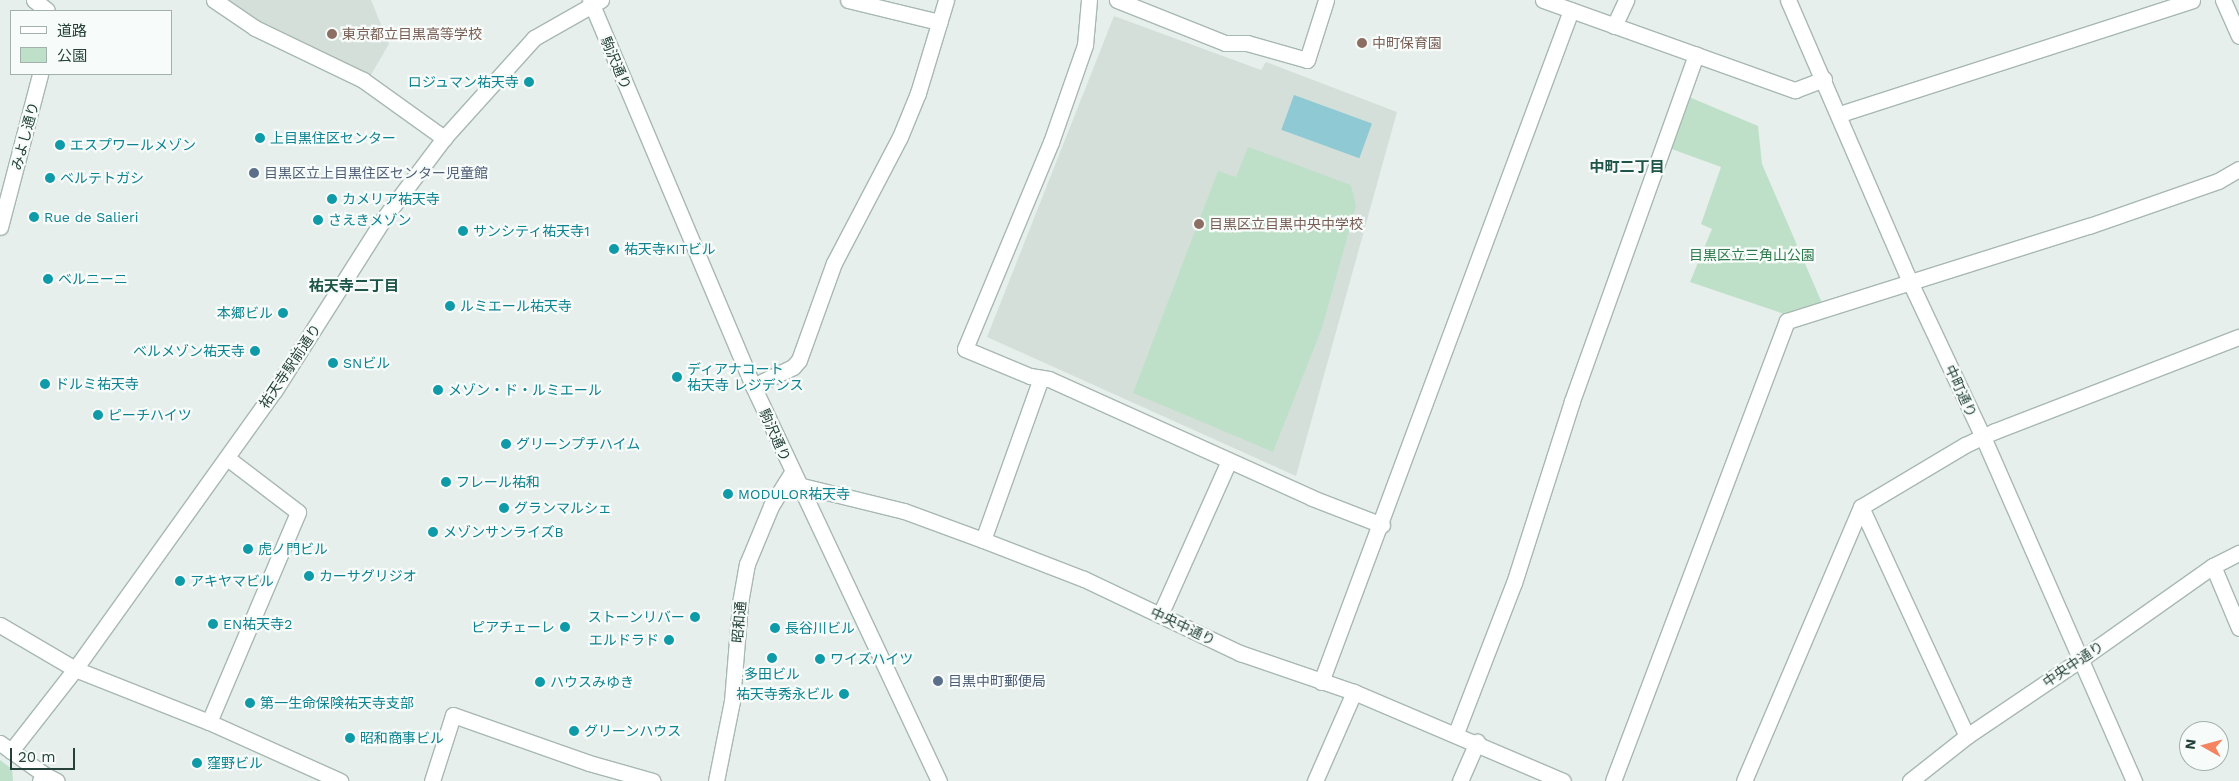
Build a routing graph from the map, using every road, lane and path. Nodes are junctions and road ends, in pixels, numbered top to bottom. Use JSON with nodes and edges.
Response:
{"nodes":[{"id":1,"x":34,"y":0,"type":"edge"},
{"id":2,"x":214,"y":0,"type":"edge"},
{"id":3,"x":848,"y":0,"type":"edge"},
{"id":4,"x":946,"y":0,"type":"edge"},
{"id":5,"x":1089,"y":0,"type":"edge"},
{"id":6,"x":1117,"y":0,"type":"edge"},
{"id":7,"x":1326,"y":0,"type":"edge"},
{"id":8,"x":1543,"y":0,"type":"edge"},
{"id":9,"x":1626,"y":0,"type":"edge"},
{"id":10,"x":1788,"y":0,"type":"edge"},
{"id":11,"x":2192,"y":0,"type":"edge"},
{"id":12,"x":2223,"y":0,"type":"edge"},
{"id":13,"x":594,"y":2,"type":"edge"},
{"id":14,"x":48,"y":7,"type":"edge"},
{"id":15,"x":1571,"y":10,"type":"junction"},
{"id":16,"x":939,"y":22,"type":"junction"},
{"id":17,"x":1614,"y":26,"type":"junction"},
{"id":18,"x":2239,"y":36,"type":"edge"},
{"id":19,"x":1696,"y":55,"type":"junction"},
{"id":20,"x":40,"y":75,"type":"edge"},
{"id":21,"x":1824,"y":79,"type":"junction"},
{"id":22,"x":1840,"y":114,"type":"junction"},
{"id":23,"x":444,"y":138,"type":"junction"},
{"id":24,"x":2239,"y":169,"type":"edge"},
{"id":25,"x":6,"y":186,"type":"edge"},
{"id":26,"x":0,"y":227,"type":"edge"},
{"id":27,"x":1910,"y":282,"type":"junction"},
{"id":28,"x":2239,"y":337,"type":"edge"},
{"id":29,"x":1041,"y":378,"type":"junction"},
{"id":30,"x":753,"y":386,"type":"junction"},
{"id":31,"x":1982,"y":437,"type":"junction"},
{"id":32,"x":227,"y":458,"type":"junction"},
{"id":33,"x":1229,"y":461,"type":"junction"},
{"id":34,"x":795,"y":479,"type":"junction"},
{"id":35,"x":1861,"y":506,"type":"junction"},
{"id":36,"x":1382,"y":526,"type":"junction"},
{"id":37,"x":983,"y":540,"type":"junction"},
{"id":38,"x":2239,"y":553,"type":"edge"},
{"id":39,"x":2213,"y":566,"type":"junction"},
{"id":40,"x":1160,"y":615,"type":"junction"},
{"id":41,"x":0,"y":625,"type":"edge"},
{"id":42,"x":2239,"y":628,"type":"edge"},
{"id":43,"x":2081,"y":659,"type":"junction"},
{"id":44,"x":75,"y":670,"type":"junction"},
{"id":45,"x":1321,"y":682,"type":"junction"},
{"id":46,"x":1354,"y":692,"type":"junction"},
{"id":47,"x":209,"y":722,"type":"junction"},
{"id":48,"x":1456,"y":733,"type":"junction"},
{"id":49,"x":1968,"y":736,"type":"junction"},
{"id":50,"x":1477,"y":742,"type":"junction"},
{"id":51,"x":6,"y":747,"type":"edge"},
{"id":52,"x":47,"y":779,"type":"edge"},
{"id":53,"x":340,"y":781,"type":"edge"},
{"id":54,"x":432,"y":781,"type":"edge"},
{"id":55,"x":653,"y":781,"type":"edge"},
{"id":56,"x":716,"y":781,"type":"edge"},
{"id":57,"x":939,"y":781,"type":"edge"},
{"id":58,"x":1315,"y":781,"type":"edge"},
{"id":59,"x":1460,"y":781,"type":"edge"},
{"id":60,"x":1563,"y":781,"type":"edge"},
{"id":61,"x":1613,"y":781,"type":"edge"},
{"id":62,"x":1744,"y":781,"type":"edge"},
{"id":63,"x":1910,"y":781,"type":"edge"},
{"id":64,"x":2134,"y":781,"type":"edge"}],
"edges":[{"from":1,"to":14,"type":"street"},
{"from":2,"to":23,"type":"street"},
{"from":3,"to":16,"type":"street"},
{"from":4,"to":16,"type":"street"},
{"from":5,"to":29,"type":"street"},
{"from":6,"to":7,"type":"street"},
{"from":8,"to":15,"type":"street"},
{"from":9,"to":17,"type":"street"},
{"from":10,"to":21,"type":"street","name":"中町通り"},
{"from":11,"to":22,"type":"street"},
{"from":12,"to":18,"type":"street"},
{"from":13,"to":23,"type":"street","name":"祐天寺駅前通り"},
{"from":13,"to":30,"type":"street","name":"駒沢通り"},
{"from":15,"to":17,"type":"street"},
{"from":15,"to":36,"type":"street"},
{"from":16,"to":30,"type":"street"},
{"from":17,"to":19,"type":"street"},
{"from":19,"to":21,"type":"street"},
{"from":19,"to":48,"type":"street"},
{"from":20,"to":25,"type":"street","name":"みよし通り"},
{"from":21,"to":22,"type":"street","name":"中町通り"},
{"from":22,"to":27,"type":"street","name":"中町通り"},
{"from":23,"to":32,"type":"street","name":"祐天寺駅前通り"},
{"from":24,"to":27,"type":"street"},
{"from":25,"to":26,"type":"street","name":"みよし通り"},
{"from":27,"to":31,"type":"street","name":"中町通り"},
{"from":27,"to":61,"type":"street"},
{"from":28,"to":31,"type":"street"},
{"from":29,"to":33,"type":"street"},
{"from":29,"to":37,"type":"street"},
{"from":30,"to":34,"type":"street","name":"駒沢通り"},
{"from":31,"to":35,"type":"street"},
{"from":31,"to":43,"type":"street","name":"中町通り"},
{"from":32,"to":44,"type":"street","name":"祐天寺駅前通り"},
{"from":32,"to":47,"type":"street"},
{"from":33,"to":36,"type":"street"},
{"from":33,"to":40,"type":"street"},
{"from":34,"to":37,"type":"street","name":"中央中通り"},
{"from":34,"to":56,"type":"street","name":"昭和通"},
{"from":34,"to":57,"type":"street","name":"駒沢通り"},
{"from":35,"to":49,"type":"street"},
{"from":35,"to":62,"type":"street"},
{"from":36,"to":45,"type":"street"},
{"from":37,"to":40,"type":"street","name":"中央中通り"},
{"from":38,"to":39,"type":"street","name":"中央中通り"},
{"from":39,"to":42,"type":"street"},
{"from":39,"to":43,"type":"street","name":"中央中通り"},
{"from":40,"to":45,"type":"street","name":"中央中通り"},
{"from":41,"to":44,"type":"street"},
{"from":43,"to":49,"type":"street","name":"中央中通り"},
{"from":43,"to":64,"type":"street","name":"中町通り"},
{"from":44,"to":47,"type":"street"},
{"from":44,"to":51,"type":"street","name":"祐天寺駅前通り"},
{"from":45,"to":46,"type":"street","name":"中央中通り"},
{"from":46,"to":48,"type":"street","name":"中央中通り"},
{"from":46,"to":58,"type":"street"},
{"from":47,"to":53,"type":"street"},
{"from":48,"to":50,"type":"street","name":"中央中通り"},
{"from":49,"to":63,"type":"street","name":"中央中通り"},
{"from":50,"to":59,"type":"street"},
{"from":50,"to":60,"type":"street","name":"中央中通り"},
{"from":51,"to":52,"type":"street","name":"祐天寺駅前通り"},
{"from":54,"to":55,"type":"street"}]}
